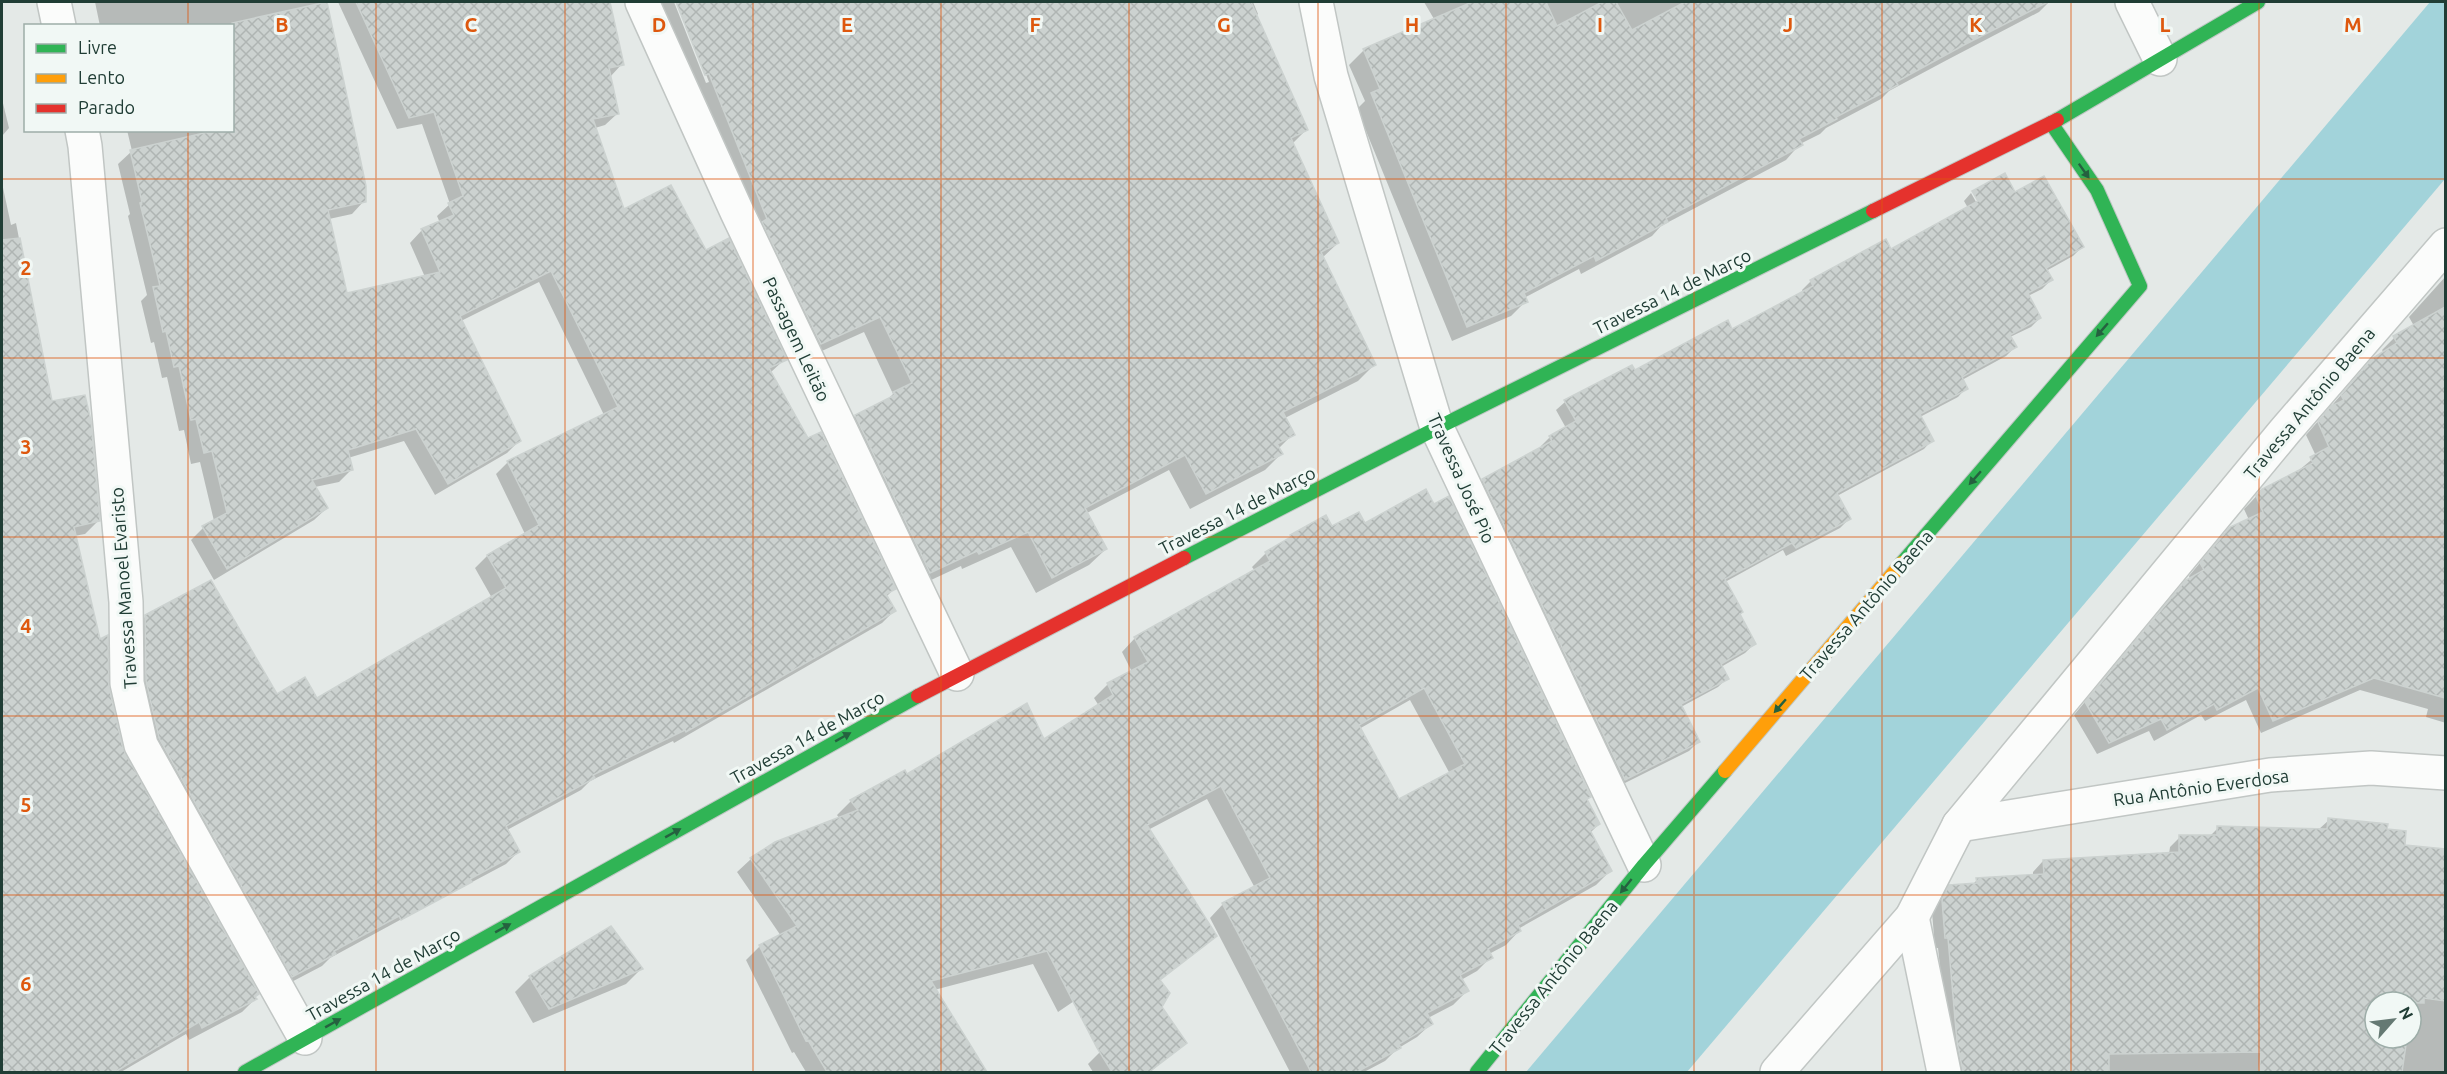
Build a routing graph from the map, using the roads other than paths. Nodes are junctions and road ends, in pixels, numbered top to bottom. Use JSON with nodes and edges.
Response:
{"nodes":[{"id":1,"x":54,"y":2,"type":"edge"},
{"id":2,"x":642,"y":2,"type":"edge"},
{"id":3,"x":1316,"y":2,"type":"edge"},
{"id":4,"x":2132,"y":2,"type":"edge"},
{"id":5,"x":2258,"y":2,"type":"edge"},
{"id":6,"x":59,"y":24,"type":"edge"},
{"id":7,"x":2160,"y":58,"type":"junction"},
{"id":8,"x":2051,"y":123,"type":"junction"},
{"id":9,"x":82,"y":132,"type":"edge"},
{"id":10,"x":2445,"y":245,"type":"edge"},
{"id":11,"x":1437,"y":428,"type":"junction"},
{"id":12,"x":957,"y":674,"type":"junction"},
{"id":13,"x":2445,"y":773,"type":"edge"},
{"id":14,"x":1959,"y":825,"type":"junction"},
{"id":15,"x":1644,"y":865,"type":"junction"},
{"id":16,"x":1912,"y":917,"type":"junction"},
{"id":17,"x":305,"y":1038,"type":"junction"},
{"id":18,"x":245,"y":1072,"type":"edge"},
{"id":19,"x":1477,"y":1072,"type":"edge"},
{"id":20,"x":1777,"y":1072,"type":"edge"},
{"id":21,"x":1944,"y":1072,"type":"edge"}],
"edges":[{"from":1,"to":6,"type":"street"},
{"from":2,"to":12,"type":"street","name":"Passagem Leitão"},
{"from":3,"to":11,"type":"street","name":"Travessa José Pio"},
{"from":4,"to":7,"type":"street"},
{"from":5,"to":7,"type":"street","name":"Travessa 14 de Março"},
{"from":7,"to":8,"type":"street","name":"Travessa 14 de Março"},
{"from":8,"to":11,"type":"street","name":"Travessa 14 de Março"},
{"from":8,"to":15,"type":"street","name":"Travessa Antônio Baena","one_way":true},
{"from":9,"to":17,"type":"street","name":"Travessa Manoel Evaristo"},
{"from":10,"to":14,"type":"street","name":"Travessa Antônio Baena"},
{"from":11,"to":12,"type":"street","name":"Travessa 14 de Março"},
{"from":11,"to":15,"type":"street","name":"Travessa José Pio"},
{"from":17,"to":12,"type":"street","name":"Travessa 14 de Março","one_way":true},
{"from":13,"to":14,"type":"street","name":"Rua Antônio Everdosa"},
{"from":14,"to":16,"type":"street","name":"Travessa Antônio Baena"},
{"from":15,"to":19,"type":"street","name":"Travessa Antônio Baena","one_way":true},
{"from":16,"to":20,"type":"street","name":"Travessa Antônio Baena"},
{"from":16,"to":21,"type":"street"},
{"from":17,"to":18,"type":"street","name":"Travessa 14 de Março"}]}
